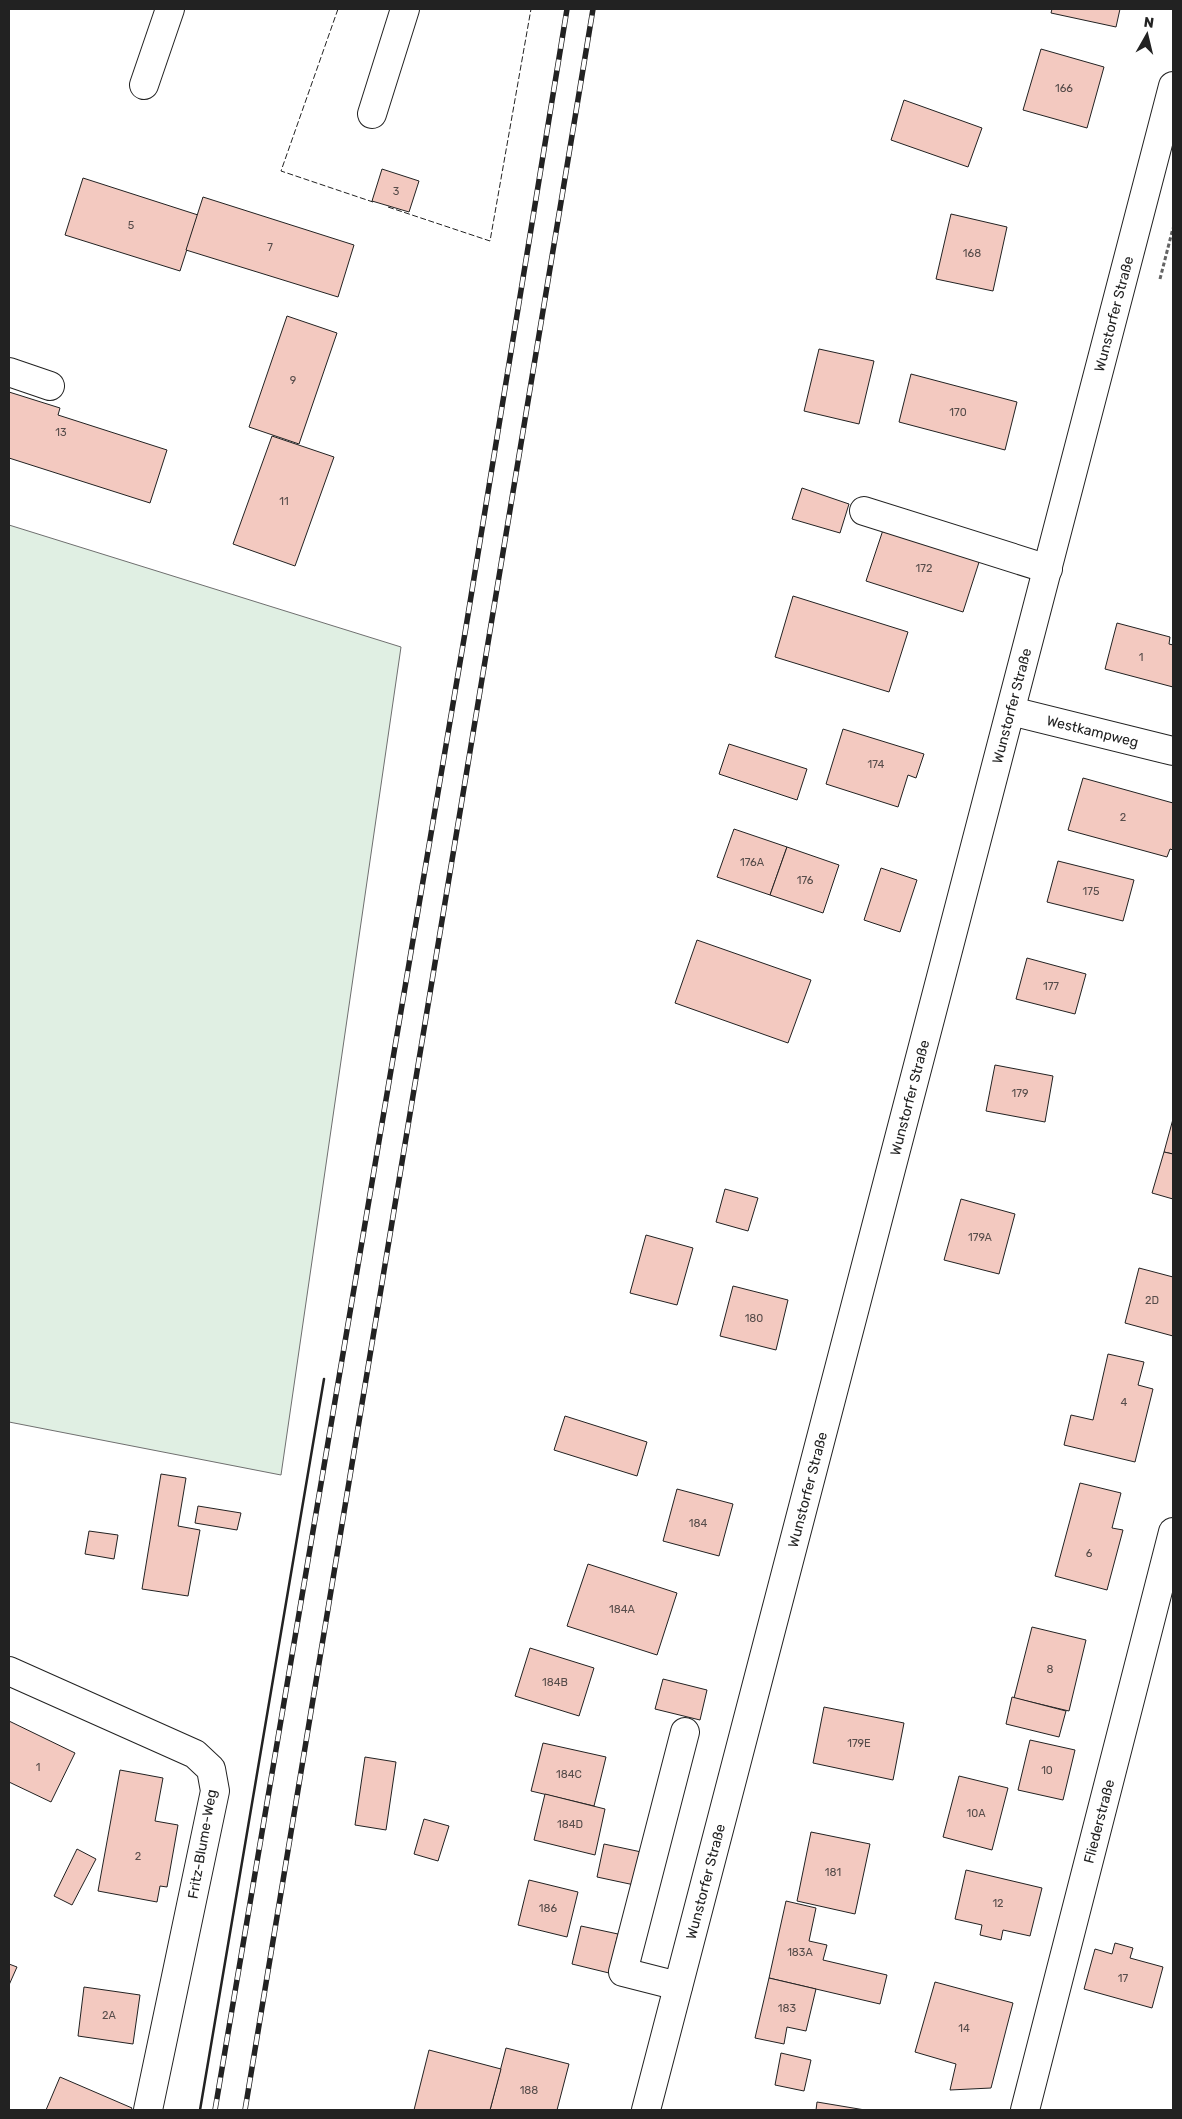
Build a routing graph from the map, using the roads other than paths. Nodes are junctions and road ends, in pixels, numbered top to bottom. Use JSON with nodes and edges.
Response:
{"nodes":[{"id":1,"x":170,"y":9,"type":"edge"},
{"id":2,"x":405,"y":9,"type":"edge"},
{"id":3,"x":144,"y":85,"type":"dead end"},
{"id":4,"x":1173,"y":86,"type":"edge"},
{"id":5,"x":372,"y":114,"type":"dead end"},
{"id":6,"x":9,"y":372,"type":"edge"},
{"id":7,"x":50,"y":386,"type":"dead end"},
{"id":8,"x":864,"y":511,"type":"dead end"},
{"id":9,"x":1048,"y":569,"type":"junction"},
{"id":10,"x":1011,"y":711,"type":"junction"},
{"id":11,"x":1173,"y":751,"type":"edge"},
{"id":12,"x":1173,"y":1532,"type":"edge"},
{"id":13,"x":9,"y":1671,"type":"edge"},
{"id":14,"x":685,"y":1732,"type":"dead end"},
{"id":15,"x":678,"y":1986,"type":"junction"},
{"id":16,"x":148,"y":2110,"type":"edge"},
{"id":17,"x":646,"y":2110,"type":"edge"},
{"id":18,"x":1025,"y":2110,"type":"edge"}],
"edges":[{"from":1,"to":3,"type":"street"},
{"from":2,"to":5,"type":"street"},
{"from":4,"to":9,"type":"street","name":"Wunstorfer Straße"},
{"from":6,"to":7,"type":"street"},
{"from":8,"to":9,"type":"street"},
{"from":9,"to":10,"type":"street","name":"Wunstorfer Straße"},
{"from":10,"to":11,"type":"street","name":"Westkampweg"},
{"from":10,"to":15,"type":"street","name":"Wunstorfer Straße"},
{"from":12,"to":18,"type":"street","name":"Fliederstraße"},
{"from":13,"to":16,"type":"street","name":"Fritz-Blume-Weg"},
{"from":14,"to":15,"type":"street"},
{"from":15,"to":17,"type":"street","name":"Wunstorfer Straße"}]}
